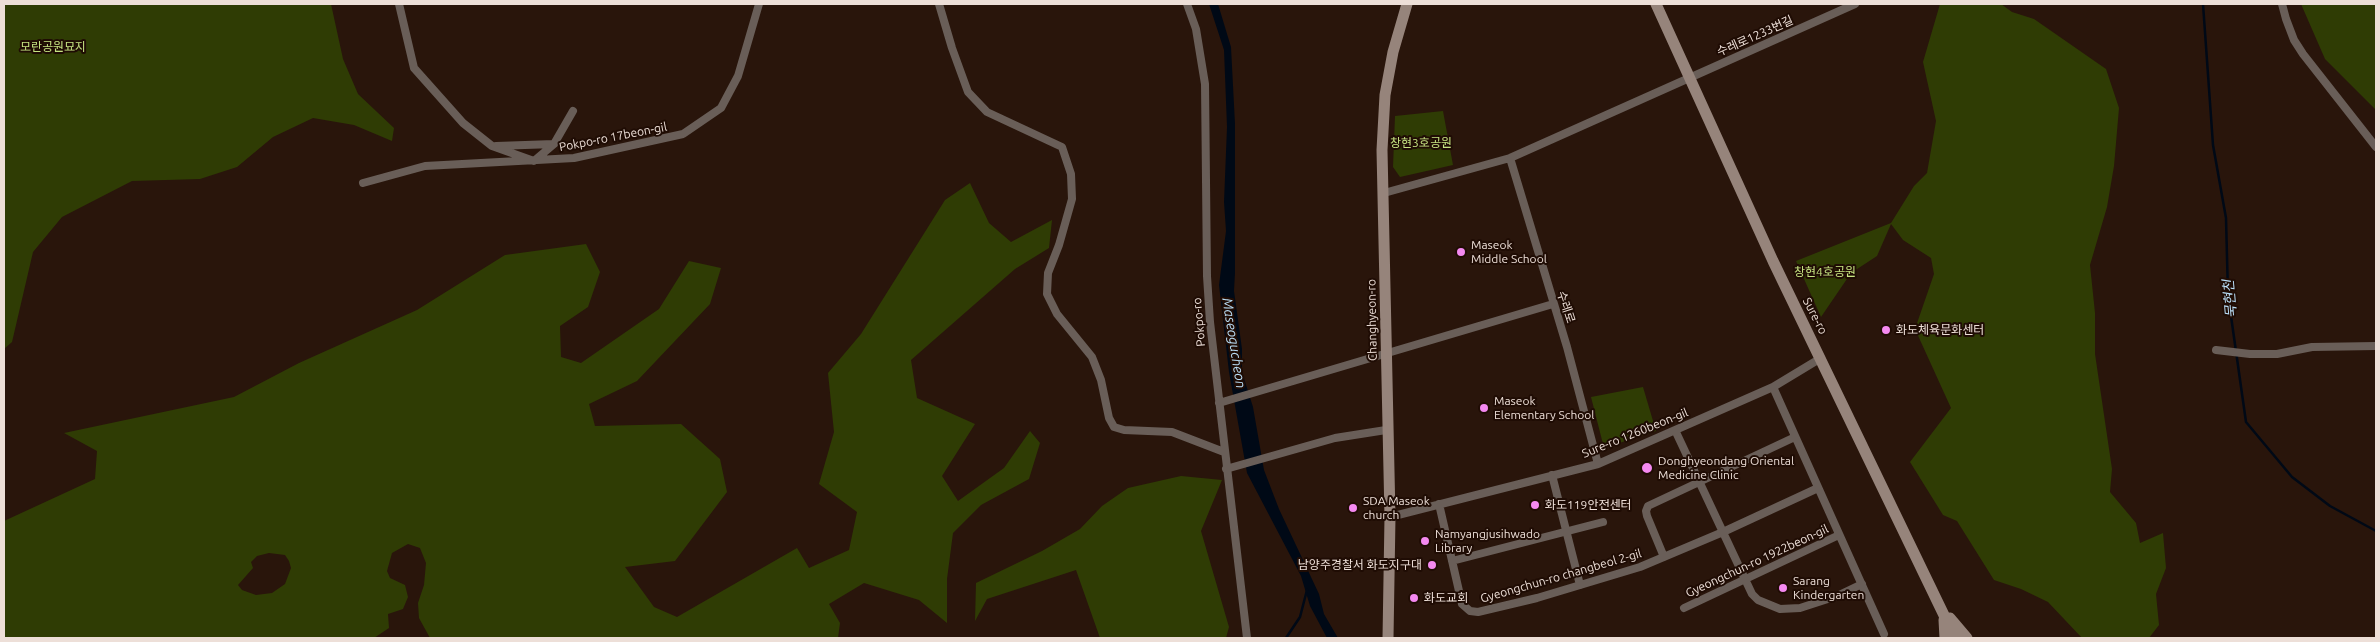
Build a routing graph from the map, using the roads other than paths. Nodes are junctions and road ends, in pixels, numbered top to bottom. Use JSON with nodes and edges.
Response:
{"nodes":[{"id":1,"x":399,"y":4,"type":"edge"},
{"id":2,"x":759,"y":4,"type":"edge"},
{"id":3,"x":939,"y":4,"type":"edge"},
{"id":4,"x":1187,"y":4,"type":"edge"},
{"id":5,"x":1407,"y":4,"type":"edge"},
{"id":6,"x":1656,"y":4,"type":"edge"},
{"id":7,"x":1855,"y":4,"type":"edge"},
{"id":8,"x":2282,"y":4,"type":"edge"},
{"id":9,"x":1691,"y":76,"type":"junction"},
{"id":10,"x":573,"y":112,"type":"dead end"},
{"id":11,"x":554,"y":144,"type":"junction"},
{"id":12,"x":492,"y":146,"type":"junction"},
{"id":13,"x":2376,"y":147,"type":"edge"},
{"id":14,"x":1510,"y":158,"type":"junction"},
{"id":15,"x":534,"y":161,"type":"junction"},
{"id":16,"x":363,"y":183,"type":"dead end"},
{"id":17,"x":1384,"y":193,"type":"junction"},
{"id":18,"x":1553,"y":304,"type":"junction"},
{"id":19,"x":2376,"y":346,"type":"edge"},
{"id":20,"x":2218,"y":350,"type":"dead end"},
{"id":21,"x":1387,"y":353,"type":"junction"},
{"id":22,"x":1821,"y":358,"type":"junction"},
{"id":23,"x":1772,"y":387,"type":"junction"},
{"id":24,"x":1219,"y":403,"type":"junction"},
{"id":25,"x":1386,"y":430,"type":"junction"},
{"id":26,"x":1676,"y":430,"type":"junction"},
{"id":27,"x":1795,"y":437,"type":"junction"},
{"id":28,"x":1224,"y":452,"type":"junction"},
{"id":29,"x":1598,"y":464,"type":"junction"},
{"id":30,"x":1226,"y":469,"type":"junction"},
{"id":31,"x":1552,"y":475,"type":"junction"},
{"id":32,"x":1699,"y":482,"type":"junction"},
{"id":33,"x":1818,"y":488,"type":"junction"},
{"id":34,"x":1438,"y":504,"type":"junction"},
{"id":35,"x":1390,"y":517,"type":"junction"},
{"id":36,"x":1603,"y":522,"type":"dead end"},
{"id":37,"x":1723,"y":532,"type":"junction"},
{"id":38,"x":1566,"y":533,"type":"junction"},
{"id":39,"x":1839,"y":535,"type":"junction"},
{"id":40,"x":1664,"y":557,"type":"junction"},
{"id":41,"x":1452,"y":561,"type":"junction"},
{"id":42,"x":1745,"y":579,"type":"junction"},
{"id":43,"x":1862,"y":584,"type":"junction"},
{"id":44,"x":1580,"y":585,"type":"junction"},
{"id":45,"x":1684,"y":608,"type":"dead end"},
{"id":46,"x":1943,"y":611,"type":"junction"},
{"id":47,"x":1884,"y":634,"type":"dead end"},
{"id":48,"x":1247,"y":638,"type":"edge"},
{"id":49,"x":1388,"y":638,"type":"edge"},
{"id":50,"x":1945,"y":638,"type":"edge"},
{"id":51,"x":1955,"y":638,"type":"edge"},
{"id":52,"x":1968,"y":638,"type":"edge"}],
"edges":[{"from":1,"to":12,"type":"street"},
{"from":2,"to":15,"type":"street","name":"Pokpo-ro 17beon-gil"},
{"from":3,"to":28,"type":"street"},
{"from":4,"to":24,"type":"street","name":"Pokpo-ro"},
{"from":5,"to":17,"type":"street","name":"Changhyeon-ro"},
{"from":6,"to":9,"type":"street","name":"Sure-ro"},
{"from":7,"to":9,"type":"street","name":"수레로1233번길"},
{"from":8,"to":13,"type":"street"},
{"from":9,"to":14,"type":"street"},
{"from":9,"to":22,"type":"street","name":"Sure-ro"},
{"from":10,"to":11,"type":"street"},
{"from":11,"to":12,"type":"street"},
{"from":11,"to":15,"type":"street"},
{"from":12,"to":15,"type":"street"},
{"from":14,"to":17,"type":"street"},
{"from":14,"to":18,"type":"street","name":"수레로"},
{"from":15,"to":16,"type":"street","name":"Pokpo-ro 17beon-gil"},
{"from":17,"to":21,"type":"street","name":"Changhyeon-ro"},
{"from":18,"to":21,"type":"street"},
{"from":18,"to":29,"type":"street","name":"수레로"},
{"from":19,"to":20,"type":"street"},
{"from":21,"to":24,"type":"street"},
{"from":21,"to":25,"type":"street","name":"Changhyeon-ro"},
{"from":22,"to":23,"type":"street","name":"Sure-ro 1260beon-gil"},
{"from":22,"to":46,"type":"street","name":"Sure-ro"},
{"from":23,"to":26,"type":"street","name":"Sure-ro 1260beon-gil"},
{"from":23,"to":27,"type":"street","name":"Gyeongchun-ro 1922beon-gil"},
{"from":24,"to":28,"type":"street","name":"Pokpo-ro"},
{"from":25,"to":30,"type":"street"},
{"from":25,"to":35,"type":"street","name":"Changhyeon-ro"},
{"from":26,"to":29,"type":"street","name":"Sure-ro 1260beon-gil"},
{"from":26,"to":32,"type":"street"},
{"from":27,"to":32,"type":"street"},
{"from":27,"to":33,"type":"street","name":"Gyeongchun-ro 1922beon-gil"},
{"from":28,"to":30,"type":"street","name":"Pokpo-ro"},
{"from":29,"to":31,"type":"street","name":"Sure-ro 1260beon-gil"},
{"from":30,"to":48,"type":"street","name":"Pokpo-ro"},
{"from":31,"to":34,"type":"street","name":"Sure-ro 1260beon-gil"},
{"from":31,"to":38,"type":"street"},
{"from":32,"to":37,"type":"street"},
{"from":32,"to":40,"type":"street"},
{"from":33,"to":37,"type":"street","name":"Gyeongchun-ro changbeol 2-gil"},
{"from":33,"to":39,"type":"street","name":"Gyeongchun-ro 1922beon-gil"},
{"from":34,"to":35,"type":"street","name":"Sure-ro 1260beon-gil"},
{"from":34,"to":41,"type":"street","name":"Gyeongchun-ro changbeol 2-gil"},
{"from":35,"to":49,"type":"street","name":"Changhyeon-ro"},
{"from":36,"to":38,"type":"street"},
{"from":37,"to":40,"type":"street","name":"Gyeongchun-ro changbeol 2-gil"},
{"from":37,"to":42,"type":"street"},
{"from":38,"to":41,"type":"street"},
{"from":38,"to":44,"type":"street"},
{"from":39,"to":42,"type":"street","name":"Gyeongchun-ro 1922beon-gil"},
{"from":39,"to":43,"type":"street","name":"Gyeongchun-ro 1922beon-gil"},
{"from":40,"to":44,"type":"street","name":"Gyeongchun-ro changbeol 2-gil"},
{"from":41,"to":44,"type":"street","name":"Gyeongchun-ro changbeol 2-gil"},
{"from":42,"to":43,"type":"street"},
{"from":42,"to":45,"type":"street","name":"Gyeongchun-ro 1922beon-gil"},
{"from":43,"to":47,"type":"street","name":"Gyeongchun-ro 1922beon-gil"},
{"from":46,"to":50,"type":"street"},
{"from":46,"to":51,"type":"street","name":"Sure-ro"},
{"from":46,"to":52,"type":"street"}]}
